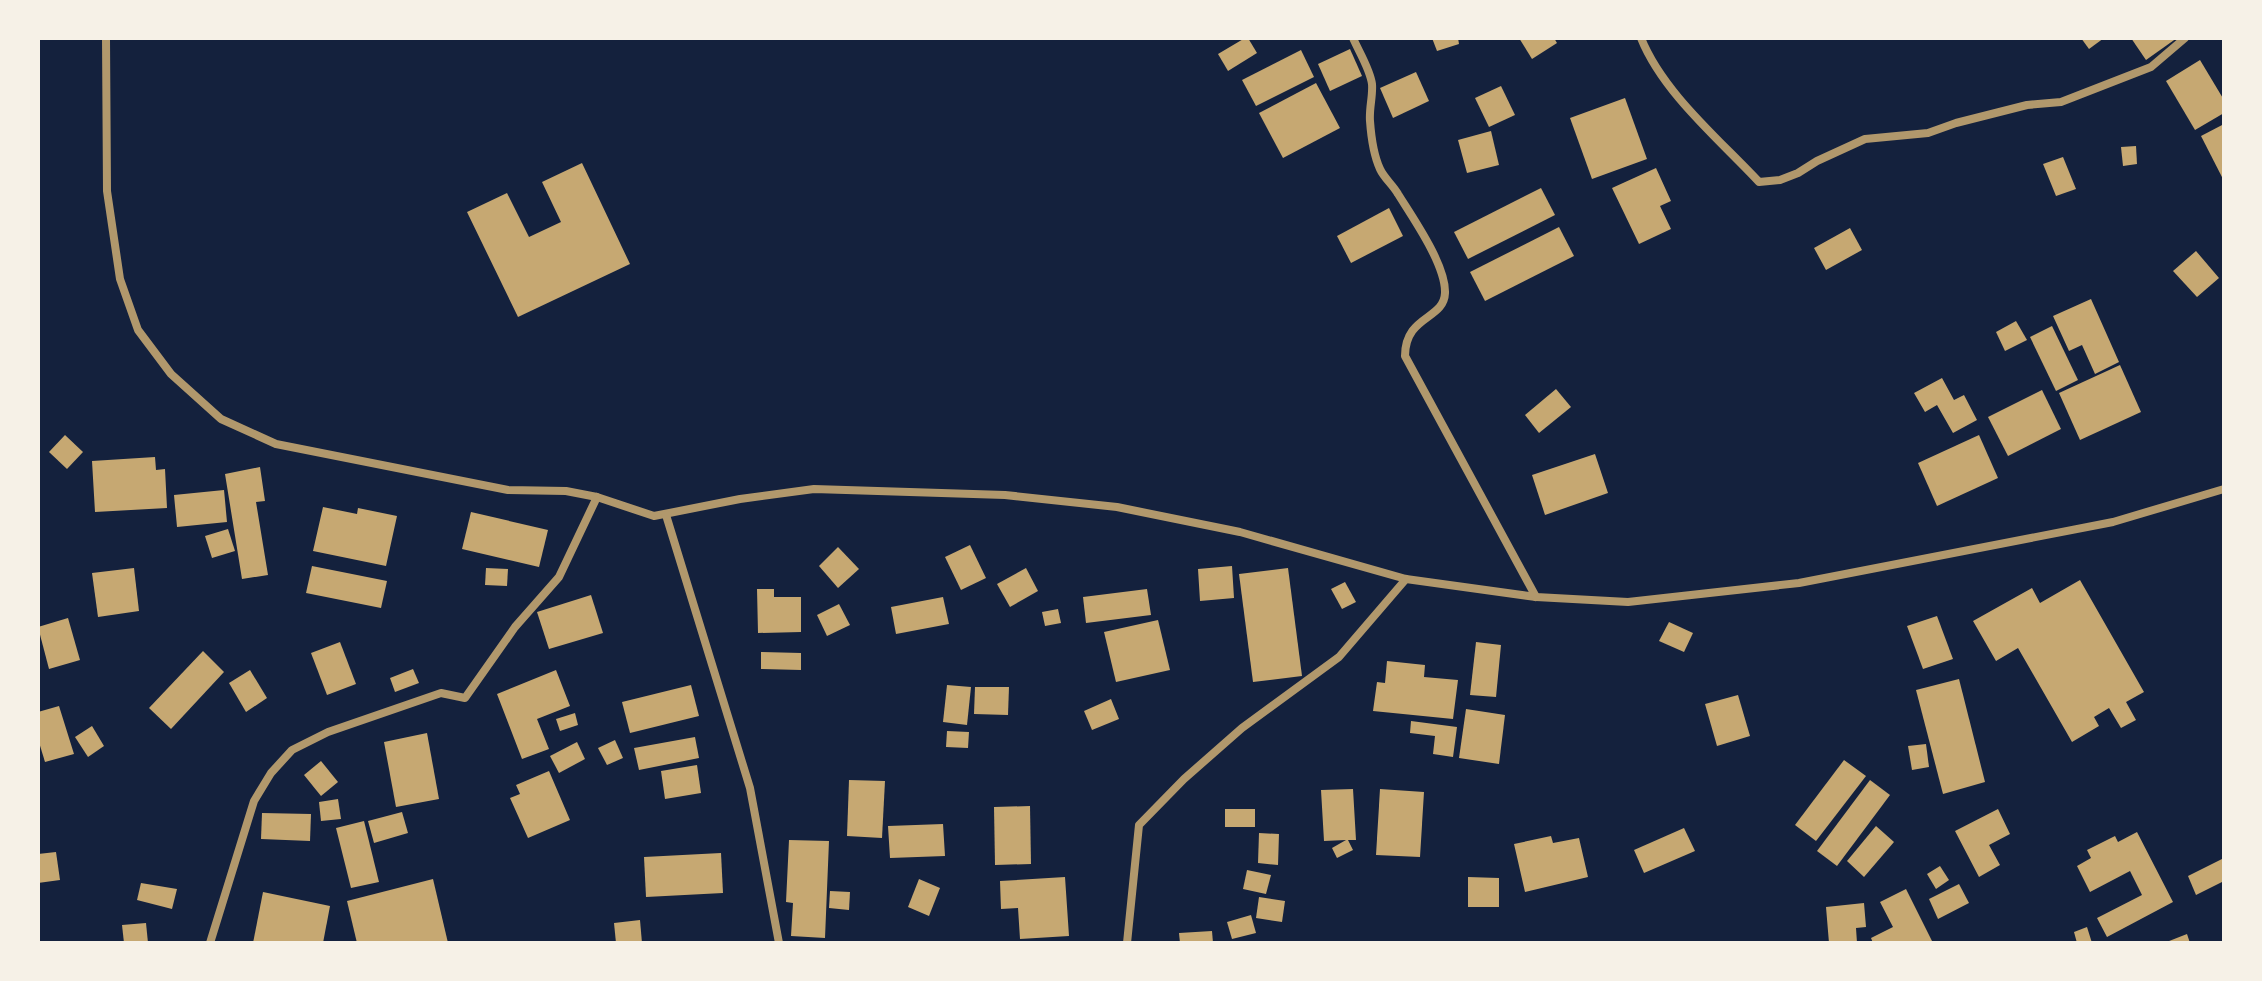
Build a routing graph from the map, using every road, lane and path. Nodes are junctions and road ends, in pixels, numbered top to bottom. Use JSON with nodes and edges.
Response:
{"nodes":[{"id":1,"x":106,"y":38,"type":"edge"},
{"id":2,"x":1353,"y":38,"type":"edge"},
{"id":3,"x":1641,"y":38,"type":"edge"},
{"id":4,"x":2185,"y":38,"type":"edge"},
{"id":5,"x":2224,"y":489,"type":"edge"},
{"id":6,"x":597,"y":497,"type":"junction"},
{"id":7,"x":666,"y":515,"type":"junction"},
{"id":8,"x":1406,"y":579,"type":"junction"},
{"id":9,"x":1536,"y":597,"type":"junction"},
{"id":10,"x":210,"y":943,"type":"edge"},
{"id":11,"x":779,"y":943,"type":"edge"},
{"id":12,"x":1127,"y":943,"type":"edge"}],
"edges":[{"from":1,"to":6,"type":"street"},
{"from":2,"to":9,"type":"street"},
{"from":3,"to":4,"type":"street"},
{"from":5,"to":9,"type":"street"},
{"from":6,"to":7,"type":"street"},
{"from":6,"to":10,"type":"street"},
{"from":7,"to":8,"type":"street"},
{"from":7,"to":11,"type":"street"},
{"from":8,"to":9,"type":"street"},
{"from":8,"to":12,"type":"street"}]}
